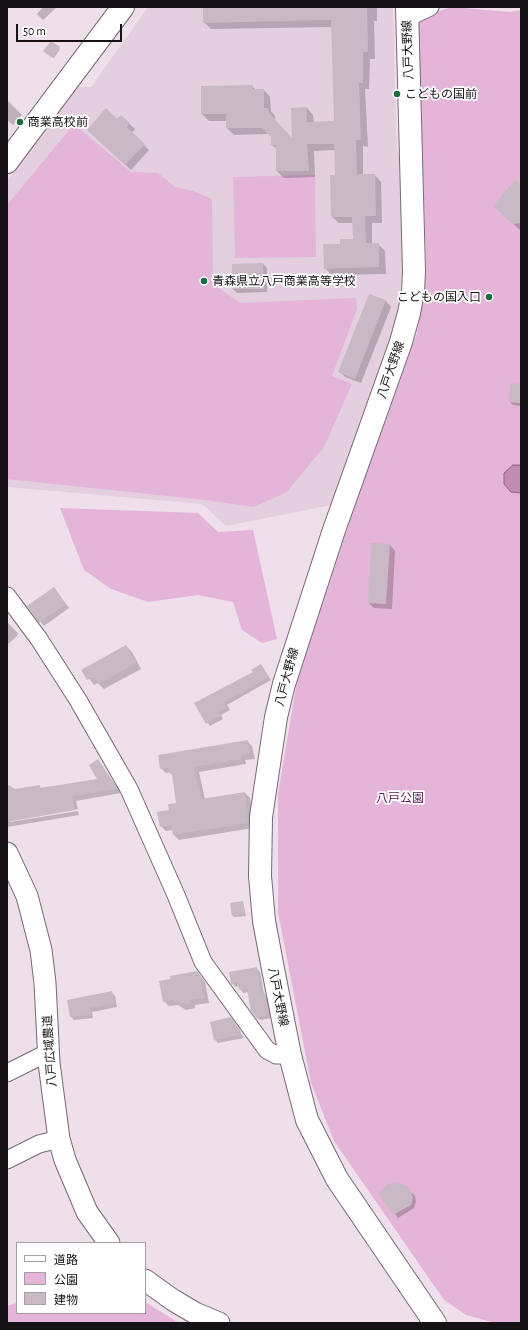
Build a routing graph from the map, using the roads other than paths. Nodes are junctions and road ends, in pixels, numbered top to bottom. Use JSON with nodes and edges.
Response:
{"nodes":[{"id":1,"x":123,"y":7,"type":"edge"},
{"id":2,"x":430,"y":7,"type":"edge"},
{"id":3,"x":407,"y":12,"type":"edge"},
{"id":4,"x":7,"y":162,"type":"edge"},
{"id":5,"x":7,"y":596,"type":"edge"},
{"id":6,"x":7,"y":853,"type":"edge"},
{"id":7,"x":49,"y":1052,"type":"junction"},
{"id":8,"x":290,"y":1055,"type":"junction"},
{"id":9,"x":7,"y":1074,"type":"edge"},
{"id":10,"x":59,"y":1139,"type":"junction"},
{"id":11,"x":7,"y":1160,"type":"edge"},
{"id":12,"x":108,"y":1242,"type":"edge"},
{"id":13,"x":146,"y":1281,"type":"edge"},
{"id":14,"x":219,"y":1323,"type":"edge"},
{"id":15,"x":435,"y":1323,"type":"edge"}],
"edges":[{"from":1,"to":4,"type":"main road"},
{"from":2,"to":3,"type":"street"},
{"from":3,"to":8,"type":"main road","name":"八戸大野線"},
{"from":5,"to":8,"type":"street"},
{"from":6,"to":7,"type":"street","name":"八戸広域農道"},
{"from":7,"to":9,"type":"street"},
{"from":7,"to":10,"type":"street","name":"八戸広域農道"},
{"from":8,"to":15,"type":"main road","name":"八戸大野線"},
{"from":10,"to":11,"type":"street"},
{"from":10,"to":12,"type":"street","name":"八戸広域農道"},
{"from":13,"to":14,"type":"street"}]}
